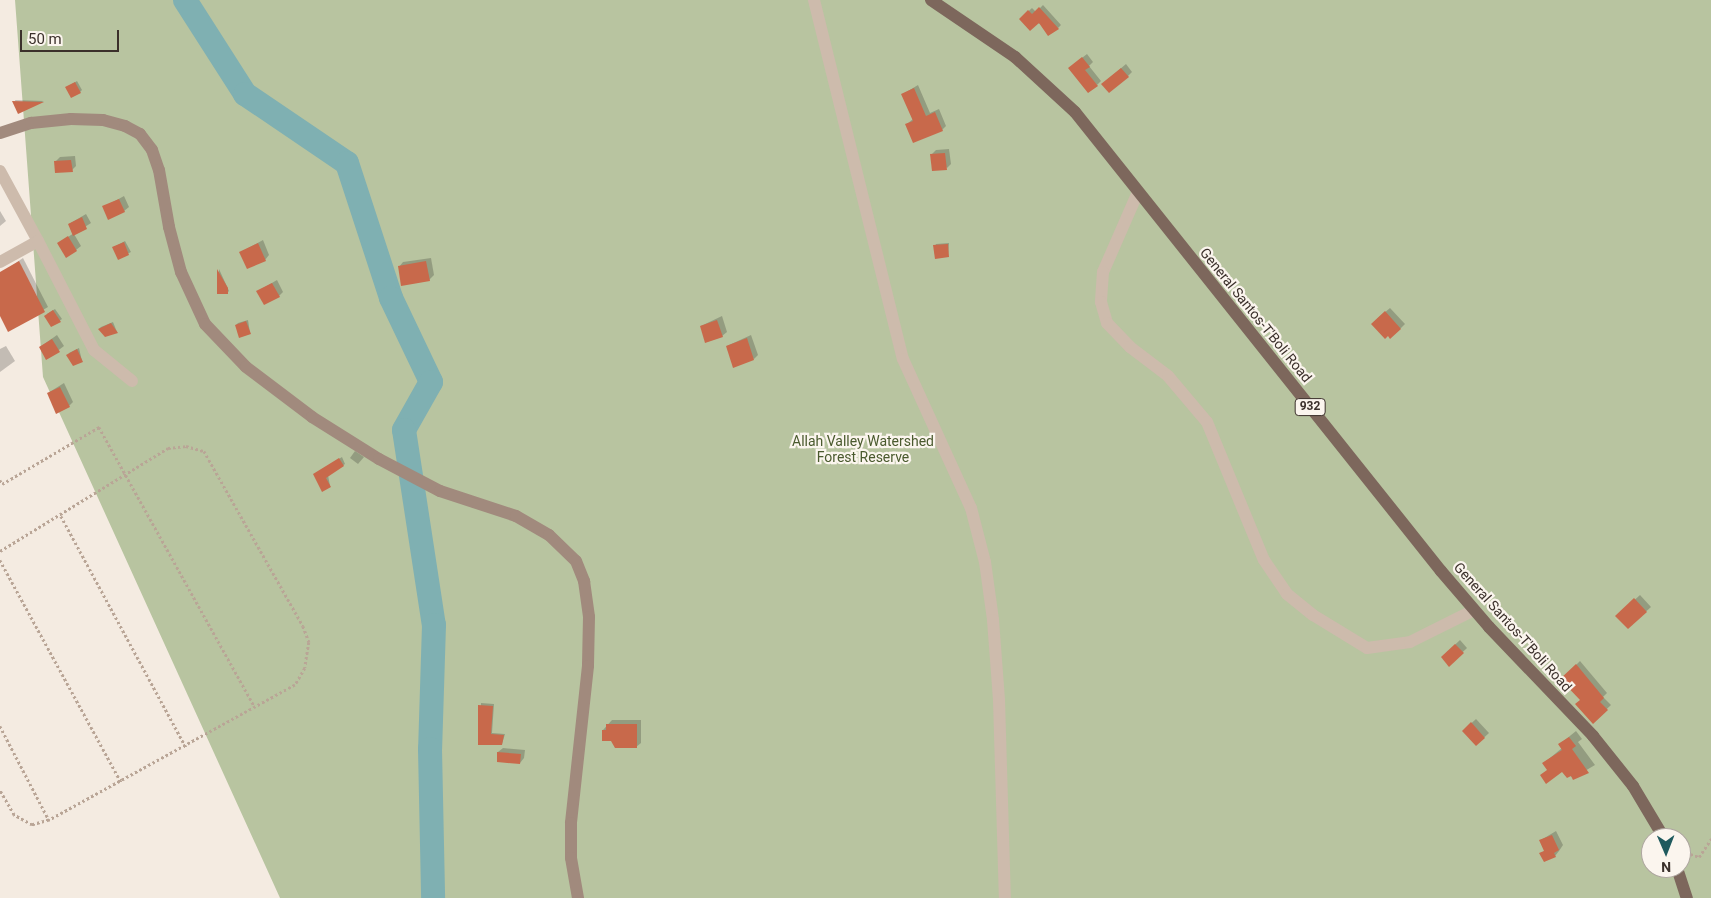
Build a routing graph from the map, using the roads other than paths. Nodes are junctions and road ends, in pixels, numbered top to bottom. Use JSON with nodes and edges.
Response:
{"nodes":[{"id":1,"x":814,"y":0,"type":"edge"},
{"id":2,"x":931,"y":0,"type":"edge"},
{"id":3,"x":0,"y":133,"type":"edge"},
{"id":4,"x":0,"y":172,"type":"edge"},
{"id":5,"x":1138,"y":192,"type":"junction"},
{"id":6,"x":38,"y":241,"type":"junction"},
{"id":7,"x":0,"y":262,"type":"edge"},
{"id":8,"x":132,"y":381,"type":"dead end"},
{"id":9,"x":1474,"y":610,"type":"junction"},
{"id":10,"x":1658,"y":828,"type":"edge"},
{"id":11,"x":1680,"y":878,"type":"edge"},
{"id":12,"x":578,"y":898,"type":"edge"},
{"id":13,"x":1004,"y":898,"type":"edge"},
{"id":14,"x":1687,"y":898,"type":"edge"}],
"edges":[{"from":1,"to":13,"type":"street"},
{"from":2,"to":5,"type":"main road","name":"General Santos-T'Boli Road","number":"932"},
{"from":3,"to":12,"type":"street"},
{"from":4,"to":6,"type":"street"},
{"from":5,"to":9,"type":"main road","name":"General Santos-T'Boli Road","number":"932"},
{"from":5,"to":9,"type":"street"},
{"from":6,"to":7,"type":"street"},
{"from":6,"to":8,"type":"street"},
{"from":9,"to":10,"type":"main road","name":"General Santos-T'Boli Road","number":"932"},
{"from":11,"to":14,"type":"main road"}]}
